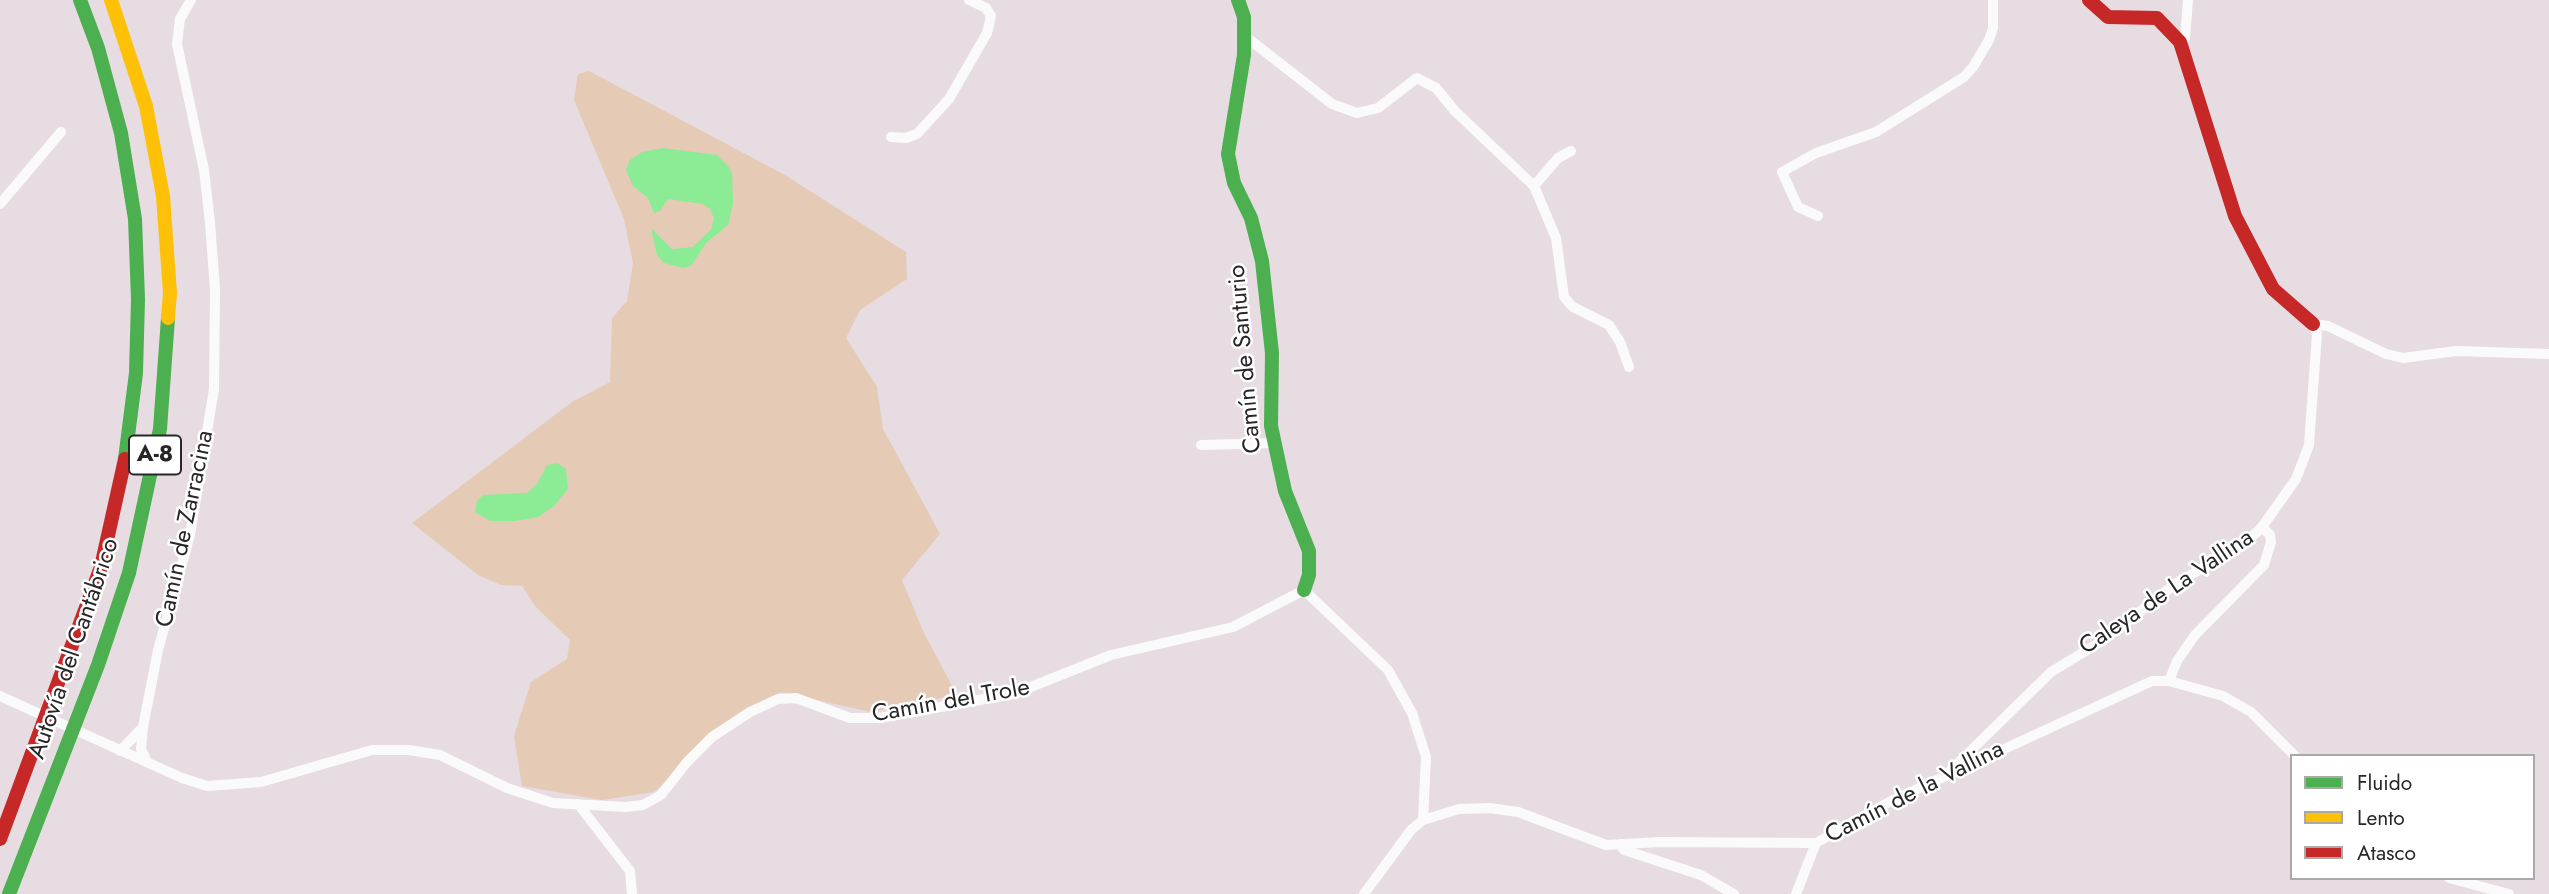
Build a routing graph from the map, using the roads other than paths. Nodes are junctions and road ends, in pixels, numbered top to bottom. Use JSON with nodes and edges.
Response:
{"nodes":[{"id":1,"x":67,"y":0,"type":"edge"},
{"id":2,"x":80,"y":0,"type":"edge"},
{"id":3,"x":111,"y":0,"type":"edge"},
{"id":4,"x":124,"y":0,"type":"edge"},
{"id":5,"x":191,"y":0,"type":"edge"},
{"id":6,"x":969,"y":0,"type":"edge"},
{"id":7,"x":1238,"y":0,"type":"edge"},
{"id":8,"x":1993,"y":0,"type":"edge"},
{"id":9,"x":2089,"y":0,"type":"edge"},
{"id":10,"x":2188,"y":0,"type":"edge"},
{"id":11,"x":1245,"y":36,"type":"junction"},
{"id":12,"x":2180,"y":42,"type":"junction"},
{"id":13,"x":146,"y":106,"type":"junction"},
{"id":14,"x":61,"y":132,"type":"dead end"},
{"id":15,"x":891,"y":137,"type":"dead end"},
{"id":16,"x":1571,"y":151,"type":"dead end"},
{"id":17,"x":1534,"y":186,"type":"junction"},
{"id":18,"x":0,"y":204,"type":"edge"},
{"id":19,"x":1818,"y":216,"type":"dead end"},
{"id":20,"x":2313,"y":324,"type":"junction"},
{"id":21,"x":2549,"y":354,"type":"edge"},
{"id":22,"x":1629,"y":367,"type":"dead end"},
{"id":23,"x":1274,"y":443,"type":"junction"},
{"id":24,"x":1201,"y":445,"type":"dead end"},
{"id":25,"x":115,"y":512,"type":"junction"},
{"id":26,"x":2262,"y":527,"type":"junction"},
{"id":27,"x":1304,"y":590,"type":"junction"},
{"id":28,"x":2169,"y":681,"type":"junction"},
{"id":29,"x":4,"y":697,"type":"edge"},
{"id":30,"x":143,"y":727,"type":"junction"},
{"id":31,"x":120,"y":751,"type":"junction"},
{"id":32,"x":2293,"y":754,"type":"edge"},
{"id":33,"x":147,"y":762,"type":"junction"},
{"id":34,"x":1942,"y":778,"type":"junction"},
{"id":35,"x":578,"y":804,"type":"junction"},
{"id":36,"x":1423,"y":820,"type":"junction"},
{"id":37,"x":0,"y":839,"type":"edge"},
{"id":38,"x":1816,"y":844,"type":"junction"},
{"id":39,"x":1620,"y":845,"type":"junction"},
{"id":40,"x":2456,"y":880,"type":"edge"},
{"id":41,"x":9,"y":894,"type":"edge"},
{"id":42,"x":632,"y":894,"type":"edge"},
{"id":43,"x":1364,"y":894,"type":"edge"},
{"id":44,"x":1734,"y":894,"type":"edge"},
{"id":45,"x":1796,"y":894,"type":"edge"},
{"id":46,"x":2509,"y":894,"type":"edge"}],
"edges":[{"from":1,"to":25,"type":"main road"},
{"from":2,"to":25,"type":"main road","name":"Autovía del Cantábrico","number":"A-8"},
{"from":3,"to":13,"type":"main road","name":"Autovía del Cantábrico","number":"A-8"},
{"from":4,"to":13,"type":"main road"},
{"from":5,"to":30,"type":"street","name":"Camín de Zarracina"},
{"from":6,"to":15,"type":"street"},
{"from":7,"to":11,"type":"main road","name":"Camín de Santurio"},
{"from":8,"to":19,"type":"street"},
{"from":9,"to":12,"type":"main road"},
{"from":10,"to":12,"type":"street"},
{"from":11,"to":17,"type":"street"},
{"from":11,"to":23,"type":"main road","name":"Camín de Santurio"},
{"from":12,"to":20,"type":"main road"},
{"from":13,"to":41,"type":"main road","name":"Autovía del Cantábrico","number":"A-8"},
{"from":14,"to":18,"type":"street"},
{"from":16,"to":17,"type":"street"},
{"from":17,"to":22,"type":"street"},
{"from":20,"to":21,"type":"street"},
{"from":20,"to":26,"type":"street","name":"Caleya de La Vallina"},
{"from":23,"to":24,"type":"street"},
{"from":23,"to":27,"type":"main road","name":"Camín de Santurio"},
{"from":25,"to":37,"type":"main road","name":"Autovía del Cantábrico","number":"A-8"},
{"from":26,"to":28,"type":"street"},
{"from":26,"to":34,"type":"street","name":"Caleya de La Vallina"},
{"from":27,"to":35,"type":"street","name":"Camín del Trole"},
{"from":27,"to":36,"type":"street"},
{"from":28,"to":32,"type":"street","name":"Camín de la Vallina"},
{"from":28,"to":34,"type":"street","name":"Camín de la Vallina"},
{"from":29,"to":31,"type":"street","name":"Camín del Trole"},
{"from":30,"to":31,"type":"street"},
{"from":30,"to":33,"type":"street","name":"Camín de Zarracina"},
{"from":31,"to":33,"type":"street","name":"Camín del Trole"},
{"from":33,"to":35,"type":"street","name":"Camín del Trole"},
{"from":34,"to":38,"type":"street","name":"Camín de la Vallina"},
{"from":35,"to":42,"type":"street"},
{"from":36,"to":39,"type":"street","name":"Camín de la Vallina"},
{"from":36,"to":43,"type":"street"},
{"from":38,"to":39,"type":"street","name":"Camín de la Vallina"},
{"from":38,"to":45,"type":"street"},
{"from":39,"to":44,"type":"street"},
{"from":40,"to":46,"type":"street"}]}
